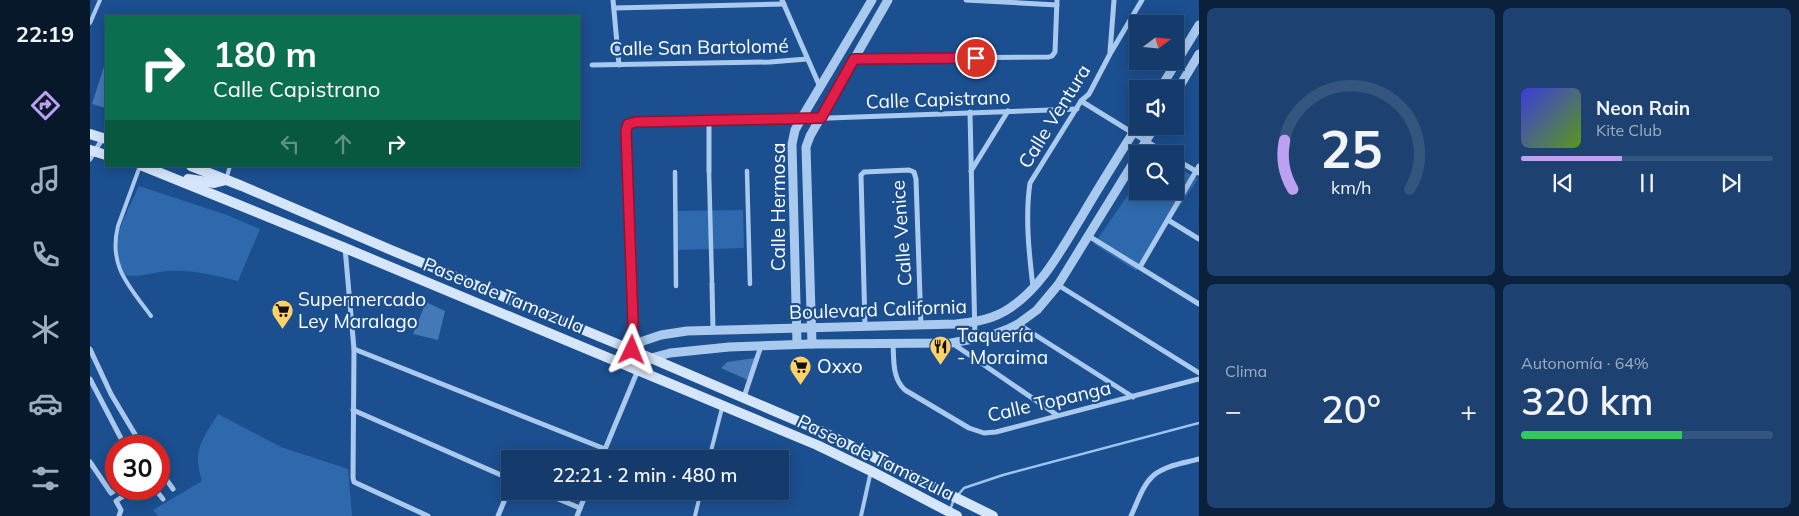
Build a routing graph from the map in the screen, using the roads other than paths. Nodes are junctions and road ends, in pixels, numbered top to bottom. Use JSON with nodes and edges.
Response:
{"nodes":[{"id":1,"x":100,"y":0,"type":"edge"},
{"id":2,"x":613,"y":0,"type":"edge"},
{"id":3,"x":872,"y":0,"type":"edge"},
{"id":4,"x":888,"y":0,"type":"edge"},
{"id":5,"x":966,"y":0,"type":"edge"},
{"id":6,"x":1114,"y":0,"type":"edge"},
{"id":7,"x":1142,"y":0,"type":"edge"},
{"id":8,"x":783,"y":2,"type":"edge"},
{"id":9,"x":1057,"y":2,"type":"edge"},
{"id":10,"x":614,"y":8,"type":"junction"},
{"id":11,"x":90,"y":23,"type":"edge"},
{"id":12,"x":1199,"y":25,"type":"edge"},
{"id":13,"x":1110,"y":54,"type":"junction"},
{"id":14,"x":1199,"y":54,"type":"edge"},
{"id":15,"x":807,"y":59,"type":"junction"},
{"id":16,"x":854,"y":59,"type":"junction"},
{"id":17,"x":592,"y":65,"type":"dead end"},
{"id":18,"x":619,"y":65,"type":"junction"},
{"id":19,"x":1165,"y":80,"type":"edge"},
{"id":20,"x":1183,"y":80,"type":"edge"},
{"id":21,"x":820,"y":88,"type":"junction"},
{"id":22,"x":1082,"y":101,"type":"junction"},
{"id":23,"x":1077,"y":109,"type":"junction"},
{"id":24,"x":1008,"y":111,"type":"junction"},
{"id":25,"x":970,"y":112,"type":"junction"},
{"id":26,"x":821,"y":118,"type":"junction"},
{"id":27,"x":802,"y":119,"type":"junction"},
{"id":28,"x":709,"y":121,"type":"junction"},
{"id":29,"x":1129,"y":126,"type":"edge"},
{"id":30,"x":90,"y":134,"type":"edge"},
{"id":31,"x":1131,"y":135,"type":"edge"},
{"id":32,"x":1140,"y":135,"type":"edge"},
{"id":33,"x":1150,"y":135,"type":"edge"},
{"id":34,"x":105,"y":138,"type":"edge"},
{"id":35,"x":1146,"y":141,"type":"junction"},
{"id":36,"x":1144,"y":145,"type":"edge"},
{"id":37,"x":1152,"y":145,"type":"edge"},
{"id":38,"x":92,"y":154,"type":"edge"},
{"id":39,"x":105,"y":155,"type":"edge"},
{"id":40,"x":1184,"y":163,"type":"edge"},
{"id":41,"x":141,"y":167,"type":"edge"},
{"id":42,"x":144,"y":167,"type":"edge"},
{"id":43,"x":194,"y":167,"type":"edge"},
{"id":44,"x":230,"y":167,"type":"edge"},
{"id":45,"x":1129,"y":169,"type":"edge"},
{"id":46,"x":1198,"y":170,"type":"edge"},
{"id":47,"x":709,"y":171,"type":"joint"},
{"id":48,"x":747,"y":171,"type":"dead end"},
{"id":49,"x":676,"y":172,"type":"dead end"},
{"id":50,"x":970,"y":172,"type":"junction"},
{"id":51,"x":176,"y":179,"type":"junction"},
{"id":52,"x":226,"y":180,"type":"junction"},
{"id":53,"x":1168,"y":220,"type":"junction"},
{"id":54,"x":1088,"y":235,"type":"junction"},
{"id":55,"x":1199,"y":239,"type":"edge"},
{"id":56,"x":345,"y":248,"type":"junction"},
{"id":57,"x":391,"y":250,"type":"junction"},
{"id":58,"x":386,"y":265,"type":"junction"},
{"id":59,"x":1140,"y":267,"type":"junction"},
{"id":60,"x":712,"y":284,"type":"joint"},
{"id":61,"x":750,"y":284,"type":"dead end"},
{"id":62,"x":1058,"y":285,"type":"junction"},
{"id":63,"x":676,"y":286,"type":"dead end"},
{"id":64,"x":1034,"y":288,"type":"junction"},
{"id":65,"x":1199,"y":304,"type":"edge"},
{"id":66,"x":151,"y":316,"type":"dead end"},
{"id":67,"x":974,"y":322,"type":"junction"},
{"id":68,"x":1018,"y":324,"type":"junction"},
{"id":69,"x":865,"y":326,"type":"junction"},
{"id":70,"x":921,"y":326,"type":"junction"},
{"id":71,"x":811,"y":327,"type":"junction"},
{"id":72,"x":796,"y":328,"type":"junction"},
{"id":73,"x":713,"y":330,"type":"junction"},
{"id":74,"x":975,"y":340,"type":"junction"},
{"id":75,"x":951,"y":343,"type":"junction"},
{"id":76,"x":797,"y":344,"type":"junction"},
{"id":77,"x":812,"y":344,"type":"junction"},
{"id":78,"x":893,"y":344,"type":"junction"},
{"id":79,"x":762,"y":346,"type":"junction"},
{"id":80,"x":90,"y":349,"type":"edge"},
{"id":81,"x":354,"y":349,"type":"junction"},
{"id":82,"x":632,"y":350,"type":"junction"},
{"id":83,"x":651,"y":358,"type":"junction"},
{"id":84,"x":618,"y":361,"type":"junction"},
{"id":85,"x":638,"y":370,"type":"junction"},
{"id":86,"x":1199,"y":373,"type":"edge"},
{"id":87,"x":1199,"y":379,"type":"edge"},
{"id":88,"x":90,"y":380,"type":"edge"},
{"id":89,"x":1133,"y":396,"type":"junction"},
{"id":90,"x":743,"y":398,"type":"junction"},
{"id":91,"x":723,"y":407,"type":"junction"},
{"id":92,"x":353,"y":410,"type":"junction"},
{"id":93,"x":1056,"y":415,"type":"junction"},
{"id":94,"x":119,"y":435,"type":"edge"},
{"id":95,"x":135,"y":435,"type":"edge"},
{"id":96,"x":605,"y":449,"type":"joint"},
{"id":97,"x":711,"y":450,"type":"edge"},
{"id":98,"x":1199,"y":459,"type":"edge"},
{"id":99,"x":90,"y":462,"type":"edge"},
{"id":100,"x":871,"y":471,"type":"junction"},
{"id":101,"x":501,"y":475,"type":"edge"},
{"id":102,"x":105,"y":485,"type":"edge"},
{"id":103,"x":170,"y":485,"type":"edge"},
{"id":104,"x":173,"y":489,"type":"dead end"},
{"id":105,"x":118,"y":500,"type":"edge"},
{"id":106,"x":505,"y":500,"type":"edge"},
{"id":107,"x":561,"y":500,"type":"edge"},
{"id":108,"x":583,"y":500,"type":"edge"},
{"id":109,"x":699,"y":500,"type":"edge"},
{"id":110,"x":580,"y":508,"type":"junction"},
{"id":111,"x":119,"y":516,"type":"edge"},
{"id":112,"x":428,"y":516,"type":"edge"},
{"id":113,"x":498,"y":516,"type":"edge"},
{"id":114,"x":577,"y":516,"type":"edge"},
{"id":115,"x":695,"y":516,"type":"edge"},
{"id":116,"x":861,"y":516,"type":"edge"},
{"id":117,"x":957,"y":516,"type":"edge"},
{"id":118,"x":993,"y":516,"type":"edge"},
{"id":119,"x":1131,"y":516,"type":"edge"}],
"edges":[{"from":1,"to":11,"type":"lane"},
{"from":2,"to":10,"type":"street"},
{"from":3,"to":21,"type":"street","name":"Calle Hermosa"},
{"from":4,"to":16,"type":"street","name":"Calle Hermosa"},
{"from":5,"to":9,"type":"street"},
{"from":6,"to":13,"type":"street"},
{"from":7,"to":13,"type":"street","name":"Calle Ventura"},
{"from":8,"to":10,"type":"street"},
{"from":8,"to":15,"type":"street"},
{"from":9,"to":16,"type":"street"},
{"from":10,"to":18,"type":"street"},
{"from":12,"to":19,"type":"street"},
{"from":13,"to":22,"type":"street","name":"Calle Ventura"},
{"from":14,"to":20,"type":"street"},
{"from":15,"to":18,"type":"street","name":"Calle San Bartolomé"},
{"from":15,"to":21,"type":"street"},
{"from":16,"to":26,"type":"street","name":"Calle Hermosa"},
{"from":17,"to":18,"type":"street","name":"Calle San Bartolomé"},
{"from":21,"to":27,"type":"street","name":"Calle Hermosa"},
{"from":22,"to":23,"type":"street","name":"Calle Ventura"},
{"from":22,"to":29,"type":"street"},
{"from":23,"to":24,"type":"street","name":"Calle Capistrano"},
{"from":23,"to":64,"type":"street","name":"Calle Ventura"},
{"from":24,"to":25,"type":"street","name":"Calle Capistrano"},
{"from":24,"to":50,"type":"street"},
{"from":25,"to":26,"type":"street","name":"Calle Capistrano"},
{"from":25,"to":50,"type":"street"},
{"from":26,"to":27,"type":"street","name":"Calle Capistrano"},
{"from":26,"to":71,"type":"street","name":"Calle Hermosa"},
{"from":27,"to":28,"type":"street","name":"Calle Capistrano"},
{"from":27,"to":72,"type":"street","name":"Calle Hermosa"},
{"from":28,"to":47,"type":"street"},
{"from":28,"to":82,"type":"street","name":"Calle Capistrano"},
{"from":30,"to":34,"type":"main road"},
{"from":31,"to":64,"type":"street","name":"Boulevard California"},
{"from":32,"to":35,"type":"street"},
{"from":33,"to":35,"type":"street","name":"Boulevard California"},
{"from":34,"to":38,"type":"street"},
{"from":35,"to":36,"type":"street","name":"Boulevard California"},
{"from":35,"to":37,"type":"street"},
{"from":38,"to":39,"type":"main road"},
{"from":40,"to":46,"type":"street"},
{"from":41,"to":66,"type":"lane"},
{"from":42,"to":51,"type":"main road","name":"Paseo de Tamazula"},
{"from":43,"to":52,"type":"main road","name":"Paseo de Tamazula"},
{"from":44,"to":52,"type":"lane"},
{"from":45,"to":54,"type":"street","name":"Boulevard California"},
{"from":46,"to":53,"type":"street"},
{"from":47,"to":60,"type":"street"},
{"from":48,"to":61,"type":"street"},
{"from":49,"to":63,"type":"street"},
{"from":50,"to":67,"type":"street"},
{"from":51,"to":52,"type":"main road"},
{"from":51,"to":56,"type":"main road","name":"Paseo de Tamazula"},
{"from":52,"to":57,"type":"main road","name":"Paseo de Tamazula"},
{"from":53,"to":55,"type":"street"},
{"from":53,"to":59,"type":"street"},
{"from":54,"to":59,"type":"street"},
{"from":54,"to":62,"type":"street","name":"Boulevard California"},
{"from":56,"to":58,"type":"main road","name":"Paseo de Tamazula"},
{"from":56,"to":81,"type":"street"},
{"from":57,"to":58,"type":"main road"},
{"from":57,"to":82,"type":"main road","name":"Paseo de Tamazula"},
{"from":58,"to":84,"type":"main road","name":"Paseo de Tamazula"},
{"from":59,"to":65,"type":"street"},
{"from":60,"to":73,"type":"street"},
{"from":62,"to":68,"type":"street","name":"Boulevard California"},
{"from":62,"to":86,"type":"street"},
{"from":64,"to":67,"type":"street","name":"Boulevard California"},
{"from":67,"to":70,"type":"street","name":"Boulevard California"},
{"from":67,"to":74,"type":"street"},
{"from":68,"to":74,"type":"street","name":"Boulevard California"},
{"from":68,"to":89,"type":"street"},
{"from":69,"to":70,"type":"street","name":"Boulevard California"},
{"from":69,"to":70,"type":"street","name":"Calle Venice"},
{"from":69,"to":71,"type":"street","name":"Boulevard California"},
{"from":71,"to":72,"type":"street","name":"Boulevard California"},
{"from":71,"to":77,"type":"street","name":"Calle Hermosa"},
{"from":72,"to":73,"type":"street","name":"Boulevard California"},
{"from":72,"to":76,"type":"street","name":"Calle Hermosa"},
{"from":73,"to":82,"type":"street","name":"Boulevard California"},
{"from":74,"to":75,"type":"street","name":"Boulevard California"},
{"from":75,"to":78,"type":"street","name":"Boulevard California"},
{"from":75,"to":93,"type":"street"},
{"from":76,"to":77,"type":"street","name":"Boulevard California"},
{"from":76,"to":79,"type":"street","name":"Boulevard California"},
{"from":77,"to":78,"type":"street","name":"Boulevard California"},
{"from":78,"to":93,"type":"street","name":"Calle Topanga"},
{"from":79,"to":83,"type":"street","name":"Boulevard California"},
{"from":79,"to":90,"type":"street"},
{"from":80,"to":95,"type":"street"},
{"from":81,"to":92,"type":"street"},
{"from":81,"to":96,"type":"street"},
{"from":82,"to":83,"type":"main road","name":"Paseo de Tamazula"},
{"from":82,"to":84,"type":"street","name":"Boulevard California"},
{"from":83,"to":85,"type":"street","name":"Boulevard California"},
{"from":83,"to":90,"type":"main road","name":"Paseo de Tamazula"},
{"from":84,"to":85,"type":"main road","name":"Paseo de Tamazula"},
{"from":85,"to":91,"type":"main road","name":"Paseo de Tamazula"},
{"from":85,"to":96,"type":"street"},
{"from":87,"to":89,"type":"street","name":"Calle Topanga"},
{"from":88,"to":94,"type":"street"},
{"from":89,"to":93,"type":"street","name":"Calle Topanga"},
{"from":90,"to":118,"type":"main road","name":"Paseo de Tamazula"},
{"from":91,"to":97,"type":"lane"},
{"from":91,"to":100,"type":"main road","name":"Paseo de Tamazula"},
{"from":92,"to":101,"type":"street"},
{"from":92,"to":112,"type":"street"},
{"from":98,"to":119,"type":"street"},
{"from":99,"to":102,"type":"street"},
{"from":100,"to":116,"type":"lane"},
{"from":100,"to":117,"type":"main road","name":"Paseo de Tamazula"},
{"from":103,"to":104,"type":"street"},
{"from":105,"to":111,"type":"street"},
{"from":106,"to":113,"type":"street"},
{"from":107,"to":110,"type":"street"},
{"from":108,"to":110,"type":"street"},
{"from":109,"to":115,"type":"lane"},
{"from":110,"to":114,"type":"street"}]}
